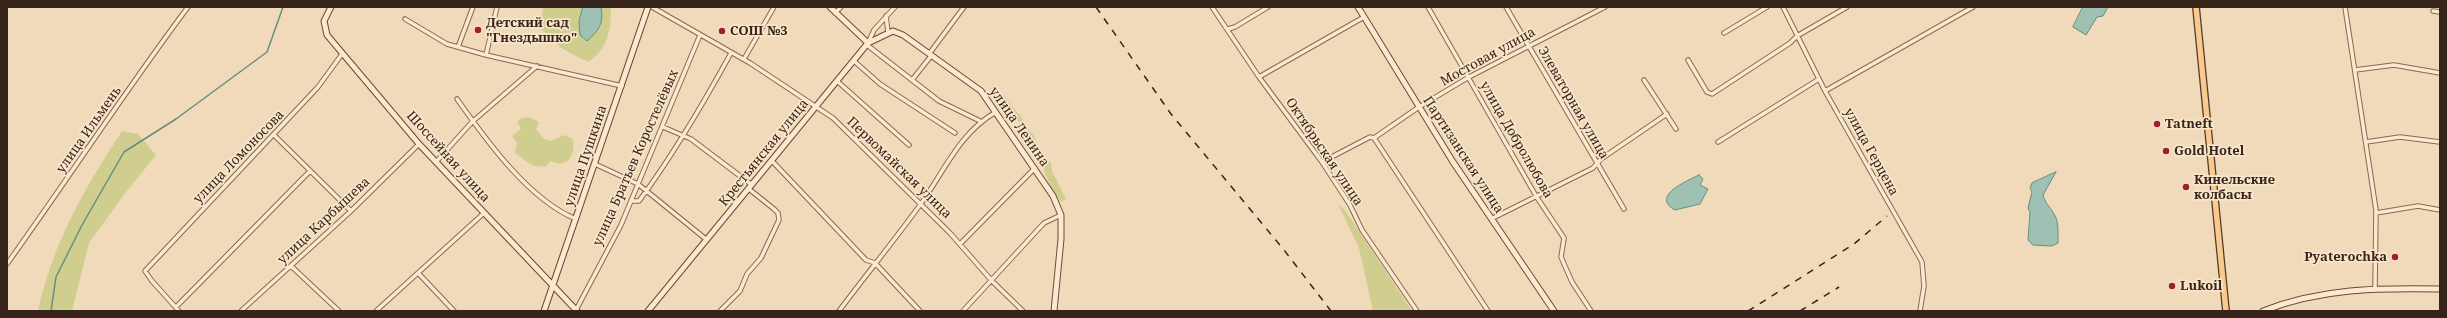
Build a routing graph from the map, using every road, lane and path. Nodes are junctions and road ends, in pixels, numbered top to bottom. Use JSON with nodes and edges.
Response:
{"nodes":[{"id":1,"x":188,"y":7,"type":"edge"},
{"id":2,"x":331,"y":7,"type":"edge"},
{"id":3,"x":473,"y":7,"type":"edge"},
{"id":4,"x":497,"y":7,"type":"edge"},
{"id":5,"x":648,"y":7,"type":"edge"},
{"id":6,"x":652,"y":7,"type":"edge"},
{"id":7,"x":774,"y":7,"type":"edge"},
{"id":8,"x":830,"y":7,"type":"edge"},
{"id":9,"x":841,"y":7,"type":"edge"},
{"id":10,"x":895,"y":7,"type":"edge"},
{"id":11,"x":964,"y":7,"type":"edge"},
{"id":12,"x":1212,"y":7,"type":"edge"},
{"id":13,"x":1268,"y":7,"type":"edge"},
{"id":14,"x":1358,"y":7,"type":"edge"},
{"id":15,"x":1428,"y":7,"type":"edge"},
{"id":16,"x":1506,"y":7,"type":"edge"},
{"id":17,"x":1605,"y":7,"type":"edge"},
{"id":18,"x":1767,"y":7,"type":"edge"},
{"id":19,"x":1783,"y":7,"type":"edge"},
{"id":20,"x":1847,"y":7,"type":"edge"},
{"id":21,"x":1973,"y":7,"type":"edge"},
{"id":22,"x":2196,"y":7,"type":"edge"},
{"id":23,"x":2345,"y":7,"type":"edge"},
{"id":24,"x":2433,"y":11,"type":"dead end"},
{"id":25,"x":2440,"y":12,"type":"edge"},
{"id":26,"x":835,"y":13,"type":"junction"},
{"id":27,"x":886,"y":16,"type":"junction"},
{"id":28,"x":1364,"y":17,"type":"junction"},
{"id":29,"x":405,"y":18,"type":"dead end"},
{"id":30,"x":1228,"y":29,"type":"junction"},
{"id":31,"x":888,"y":32,"type":"junction"},
{"id":32,"x":1724,"y":33,"type":"dead end"},
{"id":33,"x":700,"y":35,"type":"junction"},
{"id":34,"x":1797,"y":36,"type":"junction"},
{"id":35,"x":867,"y":44,"type":"junction"},
{"id":36,"x":1528,"y":46,"type":"junction"},
{"id":37,"x":458,"y":47,"type":"junction"},
{"id":38,"x":731,"y":53,"type":"junction"},
{"id":39,"x":342,"y":54,"type":"junction"},
{"id":40,"x":930,"y":55,"type":"junction"},
{"id":41,"x":486,"y":56,"type":"junction"},
{"id":42,"x":744,"y":59,"type":"junction"},
{"id":43,"x":1688,"y":60,"type":"dead end"},
{"id":44,"x":854,"y":61,"type":"junction"},
{"id":45,"x":537,"y":66,"type":"junction"},
{"id":46,"x":2355,"y":70,"type":"junction"},
{"id":47,"x":2440,"y":73,"type":"edge"},
{"id":48,"x":1259,"y":77,"type":"junction"},
{"id":49,"x":1469,"y":77,"type":"junction"},
{"id":50,"x":1819,"y":79,"type":"junction"},
{"id":51,"x":912,"y":80,"type":"junction"},
{"id":52,"x":1644,"y":80,"type":"dead end"},
{"id":53,"x":837,"y":81,"type":"junction"},
{"id":54,"x":622,"y":86,"type":"junction"},
{"id":55,"x":1825,"y":91,"type":"junction"},
{"id":56,"x":457,"y":99,"type":"dead end"},
{"id":57,"x":817,"y":106,"type":"junction"},
{"id":58,"x":1419,"y":108,"type":"junction"},
{"id":59,"x":996,"y":112,"type":"junction"},
{"id":60,"x":1667,"y":114,"type":"junction"},
{"id":61,"x":473,"y":121,"type":"junction"},
{"id":62,"x":980,"y":121,"type":"junction"},
{"id":63,"x":662,"y":126,"type":"junction"},
{"id":64,"x":1676,"y":129,"type":"dead end"},
{"id":65,"x":955,"y":133,"type":"dead end"},
{"id":66,"x":274,"y":135,"type":"junction"},
{"id":67,"x":685,"y":136,"type":"junction"},
{"id":68,"x":1374,"y":138,"type":"junction"},
{"id":69,"x":1718,"y":142,"type":"dead end"},
{"id":70,"x":2366,"y":142,"type":"junction"},
{"id":71,"x":2440,"y":142,"type":"edge"},
{"id":72,"x":419,"y":144,"type":"junction"},
{"id":73,"x":909,"y":145,"type":"dead end"},
{"id":74,"x":436,"y":162,"type":"junction"},
{"id":75,"x":773,"y":162,"type":"junction"},
{"id":76,"x":1322,"y":162,"type":"junction"},
{"id":77,"x":595,"y":164,"type":"junction"},
{"id":78,"x":1597,"y":164,"type":"junction"},
{"id":79,"x":1035,"y":168,"type":"junction"},
{"id":80,"x":310,"y":171,"type":"junction"},
{"id":81,"x":638,"y":184,"type":"junction"},
{"id":82,"x":751,"y":187,"type":"junction"},
{"id":83,"x":647,"y":192,"type":"junction"},
{"id":84,"x":1536,"y":196,"type":"junction"},
{"id":85,"x":631,"y":201,"type":"junction"},
{"id":86,"x":920,"y":205,"type":"junction"},
{"id":87,"x":1624,"y":209,"type":"dead end"},
{"id":88,"x":2440,"y":210,"type":"edge"},
{"id":89,"x":351,"y":211,"type":"junction"},
{"id":90,"x":484,"y":213,"type":"junction"},
{"id":91,"x":2376,"y":213,"type":"junction"},
{"id":92,"x":1061,"y":214,"type":"junction"},
{"id":93,"x":1491,"y":218,"type":"junction"},
{"id":94,"x":576,"y":219,"type":"junction"},
{"id":95,"x":707,"y":240,"type":"junction"},
{"id":96,"x":960,"y":244,"type":"junction"},
{"id":97,"x":875,"y":263,"type":"junction"},
{"id":98,"x":7,"y":264,"type":"edge"},
{"id":99,"x":291,"y":266,"type":"junction"},
{"id":100,"x":419,"y":274,"type":"junction"},
{"id":101,"x":992,"y":281,"type":"junction"},
{"id":102,"x":553,"y":288,"type":"junction"},
{"id":103,"x":2375,"y":288,"type":"junction"},
{"id":104,"x":2440,"y":289,"type":"edge"},
{"id":105,"x":176,"y":307,"type":"junction"},
{"id":106,"x":577,"y":310,"type":"edge"},
{"id":107,"x":1053,"y":310,"type":"edge"},
{"id":108,"x":179,"y":311,"type":"edge"},
{"id":109,"x":241,"y":311,"type":"edge"},
{"id":110,"x":339,"y":311,"type":"edge"},
{"id":111,"x":376,"y":311,"type":"edge"},
{"id":112,"x":454,"y":311,"type":"edge"},
{"id":113,"x":544,"y":311,"type":"edge"},
{"id":114,"x":648,"y":311,"type":"edge"},
{"id":115,"x":720,"y":311,"type":"edge"},
{"id":116,"x":839,"y":311,"type":"edge"},
{"id":117,"x":920,"y":311,"type":"edge"},
{"id":118,"x":963,"y":311,"type":"edge"},
{"id":119,"x":1023,"y":311,"type":"edge"},
{"id":120,"x":1417,"y":311,"type":"edge"},
{"id":121,"x":1488,"y":311,"type":"edge"},
{"id":122,"x":1554,"y":311,"type":"edge"},
{"id":123,"x":1590,"y":311,"type":"edge"},
{"id":124,"x":1920,"y":311,"type":"edge"},
{"id":125,"x":2226,"y":311,"type":"edge"},
{"id":126,"x":2263,"y":311,"type":"edge"}],
"edges":[{"from":1,"to":98,"type":"street","name":"улица Ильмень"},
{"from":2,"to":39,"type":"street","name":"Шоссейная улица"},
{"from":3,"to":37,"type":"street"},
{"from":4,"to":41,"type":"street"},
{"from":5,"to":54,"type":"street","name":"улица Пушкина"},
{"from":6,"to":33,"type":"street","name":"Первомайская улица"},
{"from":7,"to":42,"type":"street"},
{"from":8,"to":26,"type":"street"},
{"from":9,"to":26,"type":"street"},
{"from":10,"to":27,"type":"street","name":"Крестьянская улица"},
{"from":11,"to":40,"type":"street"},
{"from":12,"to":30,"type":"street","name":"Октябрьская улица"},
{"from":13,"to":30,"type":"street"},
{"from":14,"to":28,"type":"street","name":"Партизанская улица"},
{"from":15,"to":49,"type":"street","name":"улица Добролюбова"},
{"from":16,"to":36,"type":"street","name":"Элеваторная улица"},
{"from":17,"to":36,"type":"street","name":"Мостовая улица"},
{"from":18,"to":32,"type":"street"},
{"from":19,"to":34,"type":"street","name":"улица Герцена"},
{"from":20,"to":34,"type":"street"},
{"from":21,"to":55,"type":"street"},
{"from":22,"to":125,"type":"main road"},
{"from":23,"to":46,"type":"street"},
{"from":24,"to":25,"type":"street"},
{"from":26,"to":35,"type":"street"},
{"from":27,"to":31,"type":"street"},
{"from":27,"to":35,"type":"street","name":"Крестьянская улица"},
{"from":28,"to":48,"type":"street"},
{"from":28,"to":58,"type":"street","name":"Партизанская улица"},
{"from":29,"to":37,"type":"street"},
{"from":30,"to":48,"type":"street","name":"Октябрьская улица"},
{"from":31,"to":35,"type":"street"},
{"from":31,"to":40,"type":"street","name":"улица Ленина"},
{"from":33,"to":38,"type":"street","name":"Первомайская улица"},
{"from":33,"to":63,"type":"street","name":"улица Братьев Коростелёвых"},
{"from":34,"to":43,"type":"street"},
{"from":34,"to":50,"type":"street","name":"улица Герцена"},
{"from":35,"to":44,"type":"street","name":"Крестьянская улица"},
{"from":35,"to":51,"type":"street"},
{"from":36,"to":49,"type":"street","name":"Мостовая улица"},
{"from":36,"to":78,"type":"street","name":"Элеваторная улица"},
{"from":37,"to":41,"type":"street"},
{"from":38,"to":42,"type":"street","name":"Первомайская улица"},
{"from":38,"to":67,"type":"street"},
{"from":39,"to":66,"type":"street","name":"улица Ломоносова"},
{"from":39,"to":72,"type":"street","name":"Шоссейная улица"},
{"from":40,"to":51,"type":"street"},
{"from":40,"to":59,"type":"street","name":"улица Ленина"},
{"from":41,"to":45,"type":"street"},
{"from":42,"to":57,"type":"street","name":"Первомайская улица"},
{"from":44,"to":53,"type":"street","name":"Крестьянская улица"},
{"from":44,"to":65,"type":"street"},
{"from":45,"to":54,"type":"street"},
{"from":45,"to":61,"type":"street"},
{"from":46,"to":47,"type":"street"},
{"from":46,"to":70,"type":"street"},
{"from":48,"to":76,"type":"street","name":"Октябрьская улица"},
{"from":49,"to":58,"type":"street","name":"Мостовая улица"},
{"from":49,"to":84,"type":"street","name":"улица Добролюбова"},
{"from":50,"to":55,"type":"street","name":"улица Герцена"},
{"from":50,"to":69,"type":"street"},
{"from":51,"to":62,"type":"street"},
{"from":52,"to":60,"type":"street"},
{"from":53,"to":57,"type":"street","name":"Крестьянская улица"},
{"from":53,"to":73,"type":"street"},
{"from":54,"to":77,"type":"street","name":"улица Пушкина"},
{"from":55,"to":124,"type":"street","name":"улица Герцена"},
{"from":56,"to":61,"type":"street"},
{"from":57,"to":75,"type":"street","name":"Крестьянская улица"},
{"from":57,"to":86,"type":"street","name":"Первомайская улица"},
{"from":58,"to":68,"type":"street","name":"Мостовая улица"},
{"from":58,"to":93,"type":"street","name":"Партизанская улица"},
{"from":59,"to":62,"type":"street"},
{"from":59,"to":79,"type":"street","name":"улица Ленина"},
{"from":60,"to":64,"type":"street"},
{"from":60,"to":78,"type":"street"},
{"from":61,"to":74,"type":"street"},
{"from":61,"to":94,"type":"street"},
{"from":62,"to":86,"type":"street"},
{"from":63,"to":67,"type":"street"},
{"from":63,"to":81,"type":"street","name":"улица Братьев Коростелёвых"},
{"from":66,"to":80,"type":"street"},
{"from":66,"to":105,"type":"street","name":"улица Ломоносова"},
{"from":67,"to":82,"type":"street"},
{"from":67,"to":83,"type":"street"},
{"from":68,"to":76,"type":"street","name":"Мостовая улица"},
{"from":68,"to":121,"type":"street"},
{"from":70,"to":71,"type":"street"},
{"from":70,"to":91,"type":"street"},
{"from":72,"to":74,"type":"street","name":"Шоссейная улица"},
{"from":72,"to":89,"type":"street","name":"улица Карбышева"},
{"from":74,"to":90,"type":"street","name":"Шоссейная улица"},
{"from":75,"to":82,"type":"street","name":"Крестьянская улица"},
{"from":75,"to":97,"type":"street"},
{"from":76,"to":120,"type":"street","name":"Октябрьская улица"},
{"from":77,"to":81,"type":"street"},
{"from":77,"to":94,"type":"street","name":"улица Пушкина"},
{"from":78,"to":84,"type":"street"},
{"from":78,"to":87,"type":"street","name":"Элеваторная улица"},
{"from":79,"to":92,"type":"street","name":"улица Ленина"},
{"from":79,"to":96,"type":"street"},
{"from":80,"to":89,"type":"street"},
{"from":80,"to":105,"type":"street"},
{"from":81,"to":83,"type":"street"},
{"from":81,"to":85,"type":"street","name":"улица Братьев Коростелёвых"},
{"from":82,"to":95,"type":"street","name":"Крестьянская улица"},
{"from":82,"to":115,"type":"street"},
{"from":83,"to":85,"type":"street"},
{"from":83,"to":95,"type":"street"},
{"from":84,"to":93,"type":"street"},
{"from":84,"to":123,"type":"street","name":"улица Добролюбова"},
{"from":85,"to":106,"type":"street","name":"улица Братьев Коростелёвых"},
{"from":86,"to":96,"type":"street","name":"Первомайская улица"},
{"from":86,"to":97,"type":"street"},
{"from":88,"to":91,"type":"street"},
{"from":89,"to":99,"type":"street","name":"улица Карбышева"},
{"from":90,"to":100,"type":"street"},
{"from":90,"to":102,"type":"street","name":"Шоссейная улица"},
{"from":91,"to":103,"type":"street"},
{"from":92,"to":101,"type":"street"},
{"from":92,"to":107,"type":"street","name":"улица Ленина"},
{"from":93,"to":122,"type":"street","name":"Партизанская улица"},
{"from":94,"to":102,"type":"street","name":"улица Пушкина"},
{"from":95,"to":114,"type":"street","name":"Крестьянская улица"},
{"from":96,"to":101,"type":"street","name":"Первомайская улица"},
{"from":97,"to":116,"type":"street"},
{"from":97,"to":117,"type":"street"},
{"from":99,"to":109,"type":"street","name":"улица Карбышева"},
{"from":99,"to":110,"type":"street"},
{"from":100,"to":111,"type":"street"},
{"from":100,"to":112,"type":"street"},
{"from":101,"to":118,"type":"street"},
{"from":101,"to":119,"type":"street","name":"Первомайская улица"},
{"from":102,"to":106,"type":"street","name":"Шоссейная улица"},
{"from":102,"to":113,"type":"street","name":"улица Пушкина"},
{"from":103,"to":104,"type":"street"},
{"from":103,"to":126,"type":"street"},
{"from":105,"to":108,"type":"street"}]}
